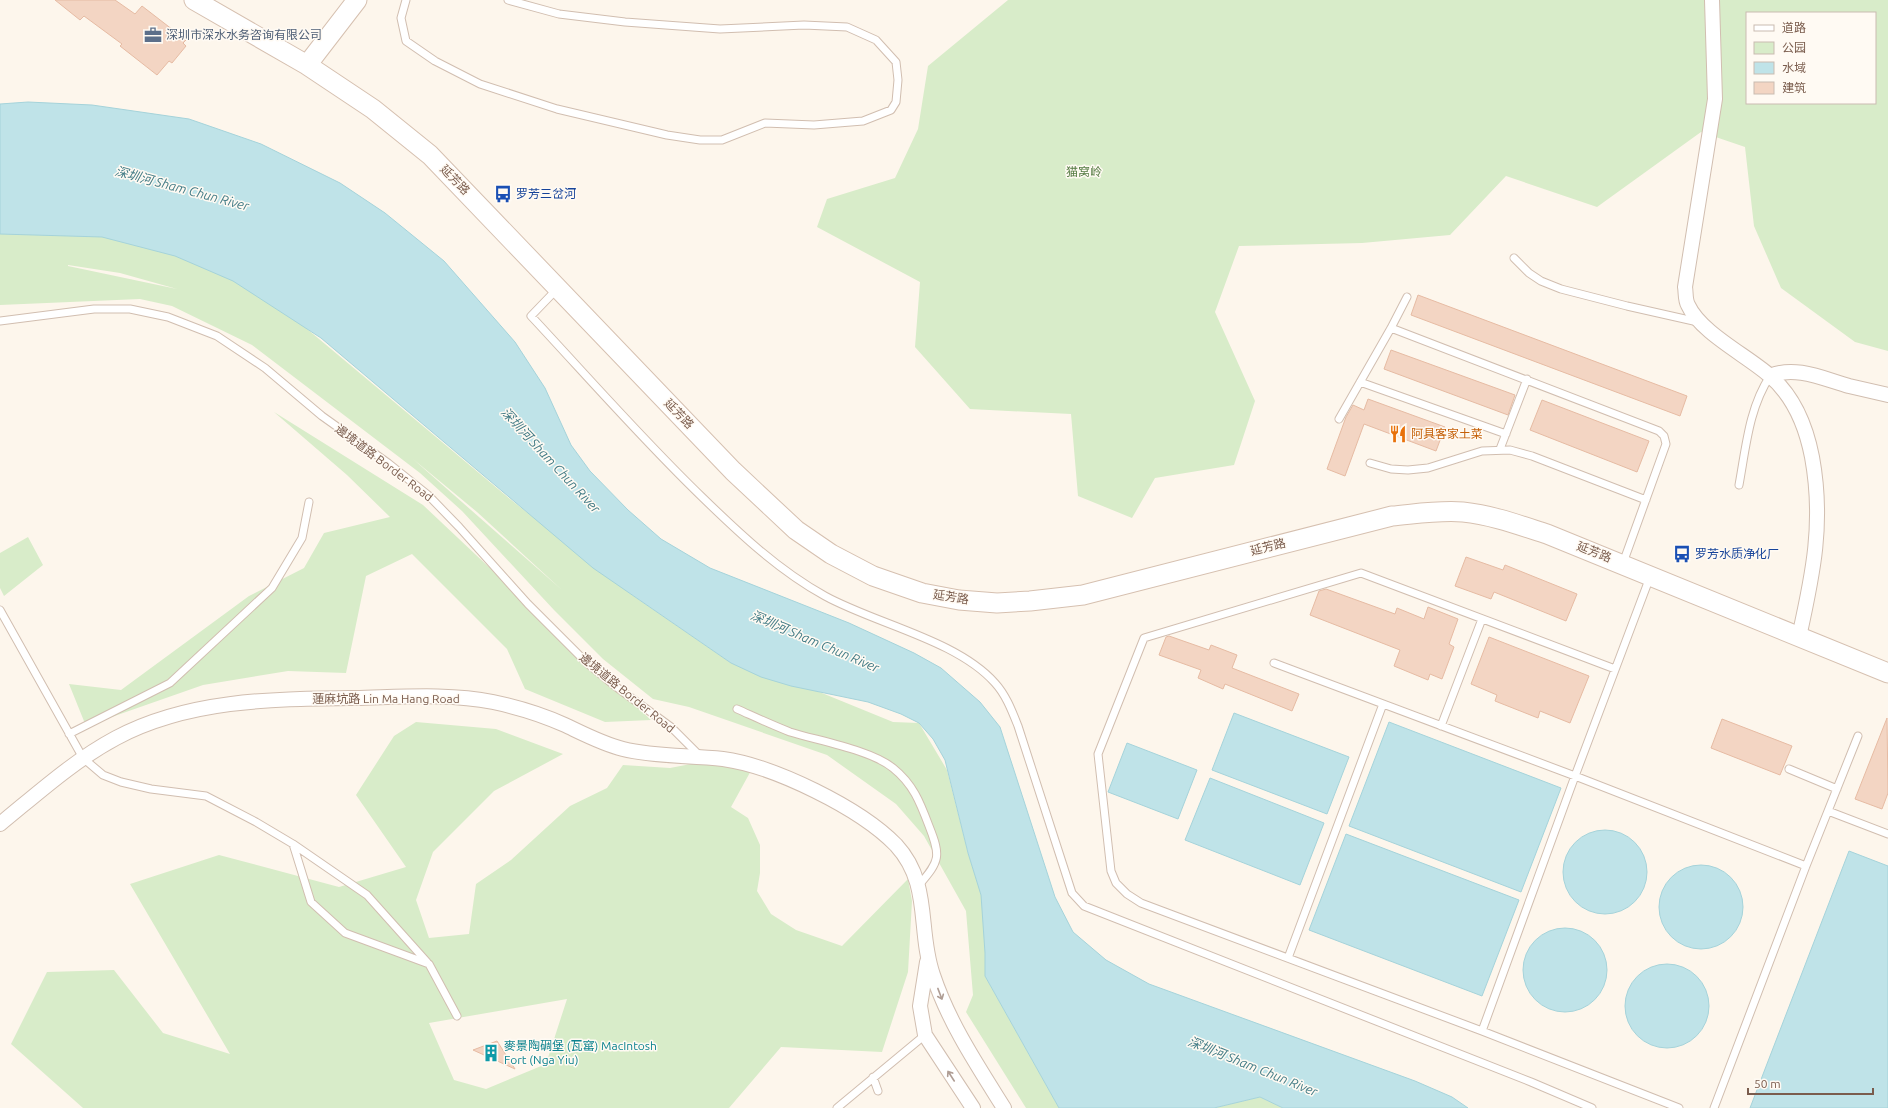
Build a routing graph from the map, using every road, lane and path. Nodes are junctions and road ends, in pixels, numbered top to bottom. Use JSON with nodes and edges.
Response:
{"nodes":[{"id":1,"x":194,"y":0,"type":"edge"},
{"id":2,"x":357,"y":0,"type":"edge"},
{"id":3,"x":406,"y":0,"type":"edge"},
{"id":4,"x":508,"y":0,"type":"edge"},
{"id":5,"x":1712,"y":0,"type":"edge"},
{"id":6,"x":307,"y":65,"type":"junction"},
{"id":7,"x":1514,"y":258,"type":"dead end"},
{"id":8,"x":558,"y":288,"type":"junction"},
{"id":9,"x":1407,"y":297,"type":"dead end"},
{"id":10,"x":0,"y":321,"type":"edge"},
{"id":11,"x":1700,"y":322,"type":"junction"},
{"id":12,"x":1391,"y":328,"type":"junction"},
{"id":13,"x":1770,"y":376,"type":"junction"},
{"id":14,"x":1526,"y":379,"type":"junction"},
{"id":15,"x":1360,"y":382,"type":"junction"},
{"id":16,"x":1888,"y":395,"type":"edge"},
{"id":17,"x":1339,"y":419,"type":"dead end"},
{"id":18,"x":1506,"y":434,"type":"junction"},
{"id":19,"x":1500,"y":449,"type":"junction"},
{"id":20,"x":1370,"y":463,"type":"dead end"},
{"id":21,"x":1739,"y":484,"type":"dead end"},
{"id":22,"x":1646,"y":500,"type":"junction"},
{"id":23,"x":309,"y":502,"type":"dead end"},
{"id":24,"x":1623,"y":564,"type":"junction"},
{"id":25,"x":1651,"y":575,"type":"junction"},
{"id":26,"x":0,"y":610,"type":"edge"},
{"id":27,"x":1482,"y":619,"type":"junction"},
{"id":28,"x":1799,"y":637,"type":"junction"},
{"id":29,"x":1274,"y":663,"type":"dead end"},
{"id":30,"x":1615,"y":669,"type":"junction"},
{"id":31,"x":1888,"y":673,"type":"edge"},
{"id":32,"x":1383,"y":704,"type":"junction"},
{"id":33,"x":737,"y":709,"type":"dead end"},
{"id":34,"x":1441,"y":726,"type":"junction"},
{"id":35,"x":69,"y":734,"type":"junction"},
{"id":36,"x":1858,"y":736,"type":"dead end"},
{"id":37,"x":700,"y":756,"type":"junction"},
{"id":38,"x":83,"y":758,"type":"junction"},
{"id":39,"x":1789,"y":769,"type":"dead end"},
{"id":40,"x":1575,"y":776,"type":"junction"},
{"id":41,"x":1837,"y":789,"type":"junction"},
{"id":42,"x":1828,"y":811,"type":"junction"},
{"id":43,"x":0,"y":824,"type":"edge"},
{"id":44,"x":1888,"y":834,"type":"edge"},
{"id":45,"x":293,"y":844,"type":"junction"},
{"id":46,"x":1806,"y":866,"type":"junction"},
{"id":47,"x":919,"y":885,"type":"junction"},
{"id":48,"x":928,"y":957,"type":"junction"},
{"id":49,"x":1288,"y":958,"type":"junction"},
{"id":50,"x":429,"y":964,"type":"junction"},
{"id":51,"x":457,"y":1016,"type":"dead end"},
{"id":52,"x":1482,"y":1031,"type":"junction"},
{"id":53,"x":925,"y":1036,"type":"junction"},
{"id":54,"x":873,"y":1077,"type":"junction"},
{"id":55,"x":878,"y":1091,"type":"dead end"},
{"id":56,"x":836,"y":1108,"type":"edge"},
{"id":57,"x":973,"y":1108,"type":"edge"},
{"id":58,"x":1004,"y":1108,"type":"edge"},
{"id":59,"x":1592,"y":1108,"type":"edge"},
{"id":60,"x":1679,"y":1108,"type":"edge"},
{"id":61,"x":1714,"y":1108,"type":"edge"}],
"edges":[{"from":1,"to":6,"type":"main road","name":"延芳路"},
{"from":2,"to":6,"type":"main road"},
{"from":3,"to":4,"type":"lane"},
{"from":5,"to":11,"type":"street"},
{"from":6,"to":8,"type":"main road","name":"延芳路"},
{"from":7,"to":11,"type":"lane"},
{"from":8,"to":24,"type":"main road","name":"延芳路"},
{"from":8,"to":59,"type":"lane"},
{"from":9,"to":12,"type":"lane"},
{"from":10,"to":37,"type":"lane","name":"邊境道路 Border Road"},
{"from":11,"to":13,"type":"street"},
{"from":12,"to":14,"type":"lane"},
{"from":12,"to":15,"type":"lane"},
{"from":13,"to":16,"type":"street"},
{"from":13,"to":21,"type":"lane"},
{"from":13,"to":28,"type":"street"},
{"from":14,"to":18,"type":"lane"},
{"from":14,"to":22,"type":"lane"},
{"from":15,"to":17,"type":"lane"},
{"from":15,"to":18,"type":"lane"},
{"from":18,"to":19,"type":"lane"},
{"from":19,"to":20,"type":"lane"},
{"from":19,"to":22,"type":"lane"},
{"from":22,"to":24,"type":"lane"},
{"from":23,"to":35,"type":"lane"},
{"from":24,"to":25,"type":"main road","name":"延芳路"},
{"from":25,"to":28,"type":"main road","name":"延芳路"},
{"from":25,"to":30,"type":"lane"},
{"from":26,"to":35,"type":"lane"},
{"from":27,"to":30,"type":"lane"},
{"from":27,"to":34,"type":"lane"},
{"from":27,"to":49,"type":"lane"},
{"from":28,"to":31,"type":"main road","name":"延芳路"},
{"from":29,"to":32,"type":"lane"},
{"from":30,"to":40,"type":"lane"},
{"from":32,"to":34,"type":"lane"},
{"from":32,"to":49,"type":"lane"},
{"from":33,"to":47,"type":"lane"},
{"from":34,"to":40,"type":"lane"},
{"from":35,"to":38,"type":"lane"},
{"from":36,"to":41,"type":"lane"},
{"from":37,"to":38,"type":"street","name":"蓮麻坑路 Lin Ma Hang Road"},
{"from":37,"to":47,"type":"street","name":"蓮麻坑路 Lin Ma Hang Road"},
{"from":38,"to":43,"type":"street","name":"蓮麻坑路 Lin Ma Hang Road"},
{"from":38,"to":45,"type":"lane"},
{"from":39,"to":41,"type":"lane"},
{"from":40,"to":46,"type":"lane"},
{"from":40,"to":52,"type":"lane"},
{"from":41,"to":42,"type":"lane"},
{"from":42,"to":44,"type":"lane"},
{"from":42,"to":46,"type":"lane"},
{"from":45,"to":50,"type":"lane"},
{"from":45,"to":50,"type":"lane"},
{"from":46,"to":61,"type":"lane"},
{"from":47,"to":48,"type":"street","name":"蓮麻坑路 Lin Ma Hang Road"},
{"from":48,"to":53,"type":"street","name":"蓮麻坑路 Lin Ma Hang Road"},
{"from":48,"to":58,"type":"street","name":"蓮麻坑路 Lin Ma Hang Road","one_way":true},
{"from":49,"to":52,"type":"lane"},
{"from":50,"to":51,"type":"lane"},
{"from":52,"to":60,"type":"lane"},
{"from":53,"to":54,"type":"lane"},
{"from":57,"to":53,"type":"street","name":"蓮麻坑路 Lin Ma Hang Road","one_way":true},
{"from":54,"to":55,"type":"lane"},
{"from":54,"to":56,"type":"lane"}]}
